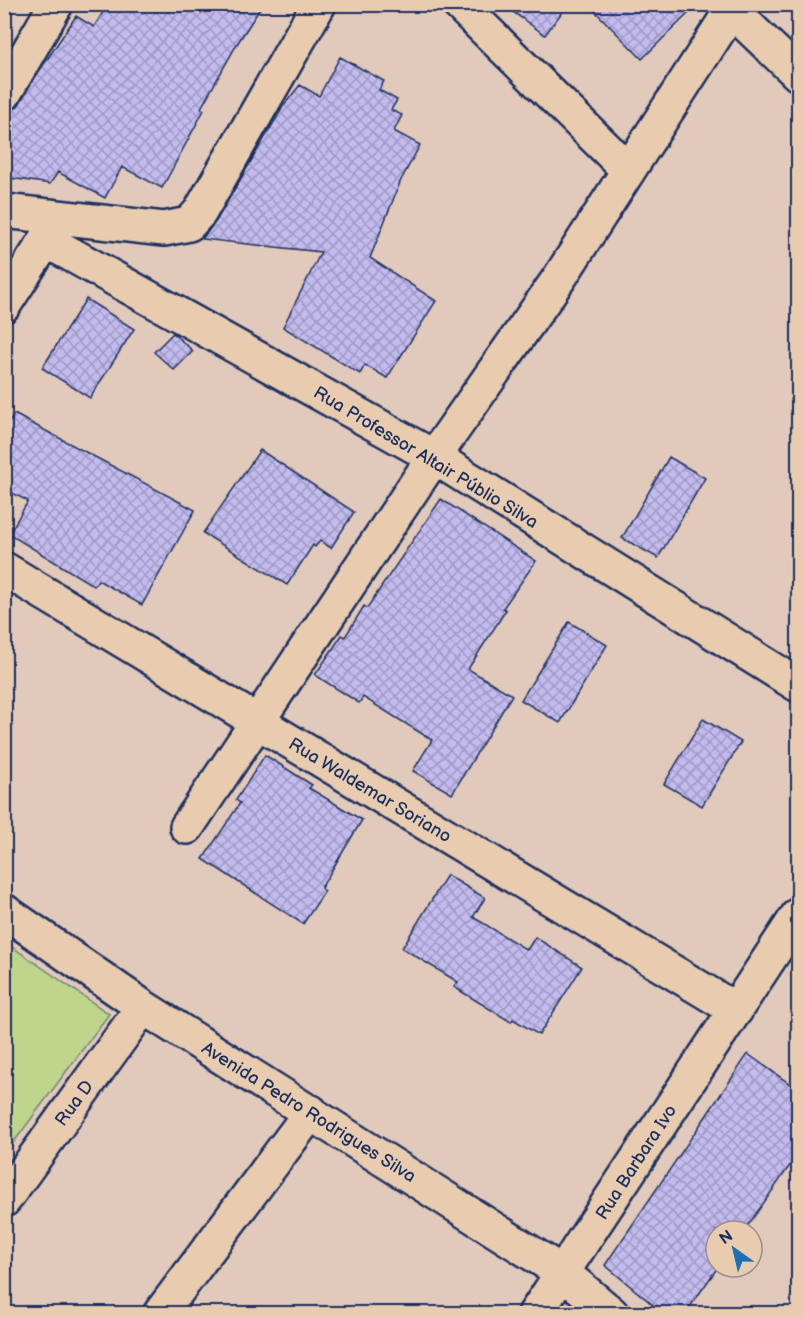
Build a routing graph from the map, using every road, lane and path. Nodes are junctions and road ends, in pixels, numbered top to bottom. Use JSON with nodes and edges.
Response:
{"nodes":[{"id":1,"x":56,"y":4,"type":"edge"},
{"id":2,"x":319,"y":4,"type":"edge"},
{"id":3,"x":459,"y":4,"type":"edge"},
{"id":4,"x":728,"y":8,"type":"edge"},
{"id":5,"x":798,"y":74,"type":"edge"},
{"id":6,"x":4,"y":94,"type":"edge"},
{"id":7,"x":628,"y":170,"type":"junction"},
{"id":8,"x":4,"y":211,"type":"edge"},
{"id":9,"x":54,"y":229,"type":"junction"},
{"id":10,"x":4,"y":305,"type":"edge"},
{"id":11,"x":434,"y":457,"type":"junction"},
{"id":12,"x":4,"y":569,"type":"edge"},
{"id":13,"x":798,"y":685,"type":"edge"},
{"id":14,"x":258,"y":723,"type":"junction"},
{"id":15,"x":187,"y":827,"type":"dead end"},
{"id":16,"x":4,"y":911,"type":"edge"},
{"id":17,"x":798,"y":915,"type":"edge"},
{"id":18,"x":144,"y":1007,"type":"junction"},
{"id":19,"x":736,"y":1010,"type":"junction"},
{"id":20,"x":311,"y":1112,"type":"junction"},
{"id":21,"x":4,"y":1200,"type":"edge"},
{"id":22,"x":563,"y":1273,"type":"junction"},
{"id":23,"x":160,"y":1314,"type":"edge"},
{"id":24,"x":535,"y":1314,"type":"edge"},
{"id":25,"x":612,"y":1314,"type":"edge"}],
"edges":[{"from":1,"to":6,"type":"street"},
{"from":2,"to":9,"type":"street"},
{"from":3,"to":7,"type":"street"},
{"from":4,"to":5,"type":"street"},
{"from":4,"to":7,"type":"street"},
{"from":7,"to":11,"type":"street"},
{"from":8,"to":9,"type":"street"},
{"from":9,"to":10,"type":"street"},
{"from":9,"to":11,"type":"street","name":"Rua Professor Altair Públio Silva"},
{"from":11,"to":13,"type":"street","name":"Rua Professor Altair Públio Silva"},
{"from":11,"to":14,"type":"street"},
{"from":12,"to":14,"type":"street","name":"Rua Waldemar Soriano"},
{"from":14,"to":15,"type":"street"},
{"from":14,"to":19,"type":"street","name":"Rua Waldemar Soriano"},
{"from":16,"to":18,"type":"street","name":"Avenida Pedro Rodrigues Silva"},
{"from":17,"to":19,"type":"street","name":"Rua Barbara Ivo"},
{"from":18,"to":20,"type":"street","name":"Avenida Pedro Rodrigues Silva"},
{"from":18,"to":21,"type":"street","name":"Rua D"},
{"from":19,"to":22,"type":"street","name":"Rua Barbara Ivo"},
{"from":20,"to":22,"type":"street","name":"Avenida Pedro Rodrigues Silva"},
{"from":20,"to":23,"type":"street"},
{"from":22,"to":24,"type":"street","name":"Rua Barbara Ivo"},
{"from":22,"to":25,"type":"street","name":"Avenida Pedro Rodrigues Silva"}]}
